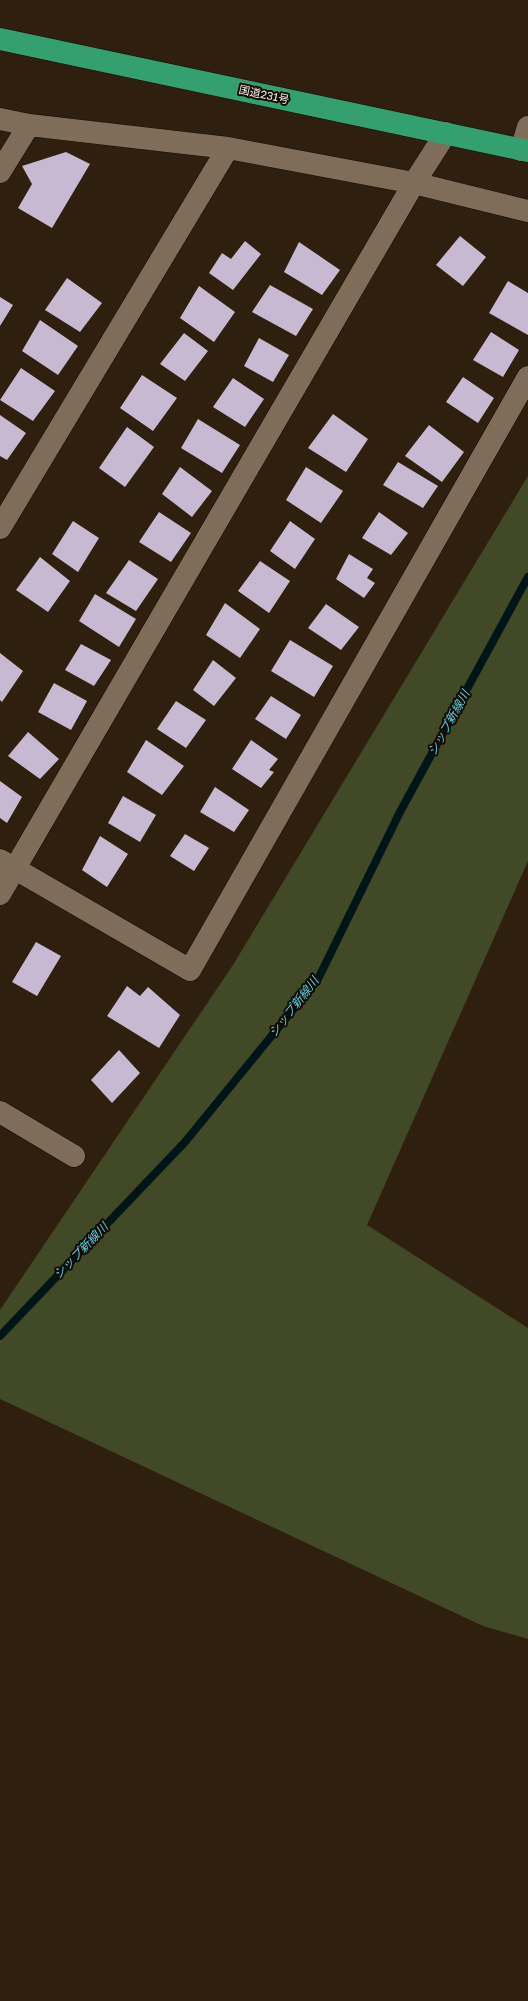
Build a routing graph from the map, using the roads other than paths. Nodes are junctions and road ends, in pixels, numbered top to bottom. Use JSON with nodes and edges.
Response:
{"nodes":[{"id":1,"x":0,"y":39,"type":"edge"},
{"id":2,"x":0,"y":119,"type":"edge"},
{"id":3,"x":29,"y":125,"type":"junction"},
{"id":4,"x":528,"y":128,"type":"edge"},
{"id":5,"x":446,"y":133,"type":"junction"},
{"id":6,"x":228,"y":148,"type":"junction"},
{"id":7,"x":525,"y":151,"type":"edge"},
{"id":8,"x":0,"y":172,"type":"edge"},
{"id":9,"x":414,"y":184,"type":"junction"},
{"id":10,"x":528,"y":211,"type":"edge"},
{"id":11,"x":528,"y":377,"type":"edge"},
{"id":12,"x":0,"y":528,"type":"edge"},
{"id":13,"x":7,"y":865,"type":"edge"},
{"id":14,"x":0,"y":894,"type":"edge"},
{"id":15,"x":0,"y":1112,"type":"edge"},
{"id":16,"x":74,"y":1156,"type":"dead end"}],
"edges":[{"from":1,"to":5,"type":"highway","name":"国道231号"},
{"from":2,"to":3,"type":"street"},
{"from":3,"to":6,"type":"street"},
{"from":3,"to":8,"type":"street"},
{"from":4,"to":7,"type":"street"},
{"from":5,"to":7,"type":"highway","name":"国道231号"},
{"from":5,"to":9,"type":"street"},
{"from":6,"to":9,"type":"street"},
{"from":6,"to":12,"type":"street"},
{"from":9,"to":10,"type":"street"},
{"from":9,"to":13,"type":"street"},
{"from":11,"to":13,"type":"street"},
{"from":13,"to":14,"type":"street"},
{"from":15,"to":16,"type":"street"}]}
